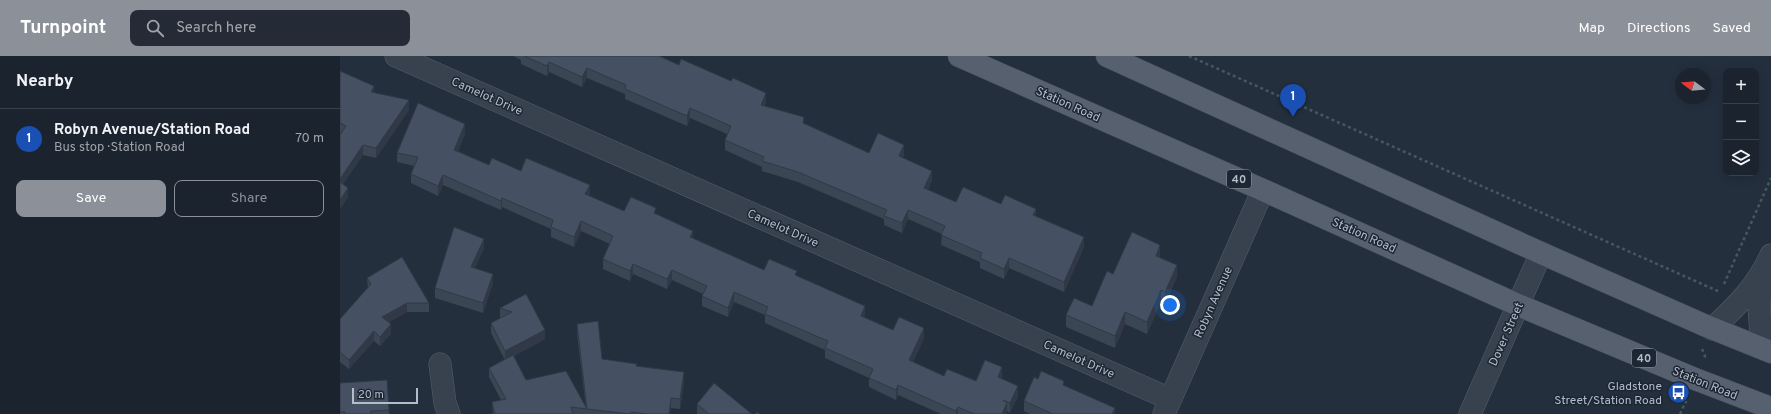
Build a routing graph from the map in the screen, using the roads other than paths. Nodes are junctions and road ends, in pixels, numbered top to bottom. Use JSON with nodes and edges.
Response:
{"nodes":[{"id":1,"x":396,"y":56,"type":"edge"},
{"id":2,"x":959,"y":56,"type":"edge"},
{"id":3,"x":1107,"y":56,"type":"edge"},
{"id":4,"x":1263,"y":190,"type":"junction"},
{"id":5,"x":1541,"y":253,"type":"junction"},
{"id":6,"x":1767,"y":265,"type":"edge"},
{"id":7,"x":1518,"y":305,"type":"junction"},
{"id":8,"x":1712,"y":329,"type":"junction"},
{"id":9,"x":1767,"y":350,"type":"edge"},
{"id":10,"x":440,"y":364,"type":"dead end"},
{"id":11,"x":1167,"y":407,"type":"edge"},
{"id":12,"x":1771,"y":408,"type":"edge"},
{"id":13,"x":449,"y":414,"type":"edge"},
{"id":14,"x":1470,"y":414,"type":"edge"}],
"edges":[{"from":1,"to":11,"type":"street","name":"Camelot Drive"},
{"from":2,"to":4,"type":"main road","name":"Station Road","number":"40"},
{"from":3,"to":5,"type":"main road"},
{"from":4,"to":7,"type":"main road","name":"Station Road","number":"40"},
{"from":4,"to":11,"type":"street","name":"Robyn Avenue"},
{"from":5,"to":7,"type":"street","name":"Dover Street"},
{"from":5,"to":8,"type":"main road"},
{"from":6,"to":8,"type":"street"},
{"from":6,"to":9,"type":"street"},
{"from":7,"to":12,"type":"main road","name":"Station Road","number":"40"},
{"from":7,"to":14,"type":"street","name":"Dover Street"},
{"from":8,"to":9,"type":"main road"},
{"from":10,"to":13,"type":"street"}]}
